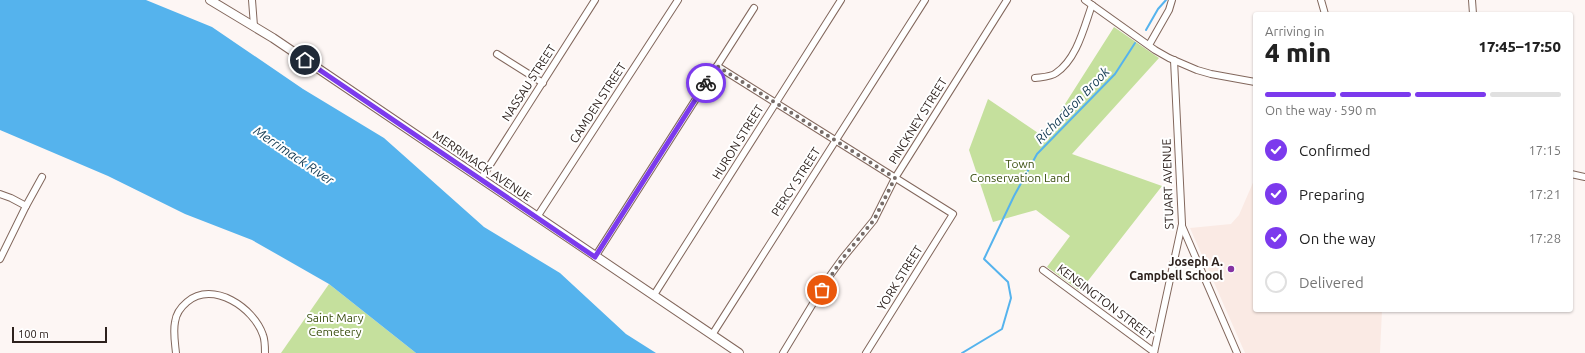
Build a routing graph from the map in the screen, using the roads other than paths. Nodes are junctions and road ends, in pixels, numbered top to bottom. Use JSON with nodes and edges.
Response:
{"nodes":[{"id":1,"x":210,"y":0,"type":"edge"},
{"id":2,"x":252,"y":0,"type":"edge"},
{"id":3,"x":595,"y":0,"type":"edge"},
{"id":4,"x":678,"y":0,"type":"edge"},
{"id":5,"x":841,"y":0,"type":"edge"},
{"id":6,"x":925,"y":0,"type":"edge"},
{"id":7,"x":1007,"y":0,"type":"edge"},
{"id":8,"x":1084,"y":0,"type":"edge"},
{"id":9,"x":1172,"y":0,"type":"edge"},
{"id":10,"x":1321,"y":0,"type":"edge"},
{"id":11,"x":1472,"y":0,"type":"edge"},
{"id":12,"x":1092,"y":5,"type":"junction"},
{"id":13,"x":754,"y":8,"type":"dead end"},
{"id":14,"x":1324,"y":12,"type":"edge"},
{"id":15,"x":1473,"y":12,"type":"edge"},
{"id":16,"x":254,"y":26,"type":"junction"},
{"id":17,"x":1149,"y":45,"type":"junction"},
{"id":18,"x":497,"y":54,"type":"dead end"},
{"id":19,"x":1174,"y":60,"type":"junction"},
{"id":20,"x":717,"y":66,"type":"junction"},
{"id":21,"x":1035,"y":78,"type":"dead end"},
{"id":22,"x":1253,"y":82,"type":"edge"},
{"id":23,"x":543,"y":83,"type":"junction"},
{"id":24,"x":776,"y":103,"type":"junction"},
{"id":25,"x":836,"y":140,"type":"junction"},
{"id":26,"x":1573,"y":174,"type":"edge"},
{"id":27,"x":42,"y":177,"type":"dead end"},
{"id":28,"x":1585,"y":177,"type":"edge"},
{"id":29,"x":895,"y":178,"type":"junction"},
{"id":30,"x":481,"y":179,"type":"junction"},
{"id":31,"x":0,"y":194,"type":"edge"},
{"id":32,"x":26,"y":206,"type":"junction"},
{"id":33,"x":537,"y":217,"type":"junction"},
{"id":34,"x":1182,"y":224,"type":"junction"},
{"id":35,"x":595,"y":257,"type":"junction"},
{"id":36,"x":0,"y":259,"type":"edge"},
{"id":37,"x":1043,"y":270,"type":"dead end"},
{"id":38,"x":654,"y":296,"type":"junction"},
{"id":39,"x":712,"y":335,"type":"junction"},
{"id":40,"x":176,"y":353,"type":"edge"},
{"id":41,"x":265,"y":353,"type":"edge"},
{"id":42,"x":739,"y":353,"type":"edge"},
{"id":43,"x":783,"y":353,"type":"edge"},
{"id":44,"x":866,"y":353,"type":"edge"},
{"id":45,"x":1154,"y":353,"type":"edge"},
{"id":46,"x":1237,"y":353,"type":"edge"}],
"edges":[{"from":1,"to":16,"type":"main road","name":"MERRIMACK AVENUE"},
{"from":2,"to":16,"type":"street"},
{"from":3,"to":23,"type":"street","name":"NASSAU STREET"},
{"from":4,"to":33,"type":"street","name":"CAMDEN STREET"},
{"from":5,"to":24,"type":"street","name":"HURON STREET"},
{"from":6,"to":25,"type":"street","name":"PERCY STREET"},
{"from":7,"to":29,"type":"street","name":"PINCKNEY STREET"},
{"from":8,"to":12,"type":"street"},
{"from":9,"to":17,"type":"street"},
{"from":10,"to":14,"type":"street"},
{"from":11,"to":15,"type":"street"},
{"from":12,"to":17,"type":"street"},
{"from":12,"to":21,"type":"street"},
{"from":13,"to":20,"type":"street"},
{"from":16,"to":30,"type":"main road","name":"MERRIMACK AVENUE"},
{"from":17,"to":19,"type":"street"},
{"from":18,"to":23,"type":"street"},
{"from":19,"to":22,"type":"street"},
{"from":19,"to":34,"type":"street","name":"STUART AVENUE"},
{"from":20,"to":24,"type":"street"},
{"from":20,"to":35,"type":"street"},
{"from":23,"to":30,"type":"street","name":"NASSAU STREET"},
{"from":24,"to":25,"type":"street"},
{"from":24,"to":38,"type":"street","name":"HURON STREET"},
{"from":25,"to":29,"type":"street"},
{"from":25,"to":39,"type":"street","name":"PERCY STREET"},
{"from":26,"to":28,"type":"street"},
{"from":27,"to":32,"type":"street"},
{"from":29,"to":43,"type":"street","name":"PINCKNEY STREET"},
{"from":29,"to":44,"type":"street","name":"YORK STREET"},
{"from":30,"to":33,"type":"main road","name":"MERRIMACK AVENUE"},
{"from":31,"to":32,"type":"street"},
{"from":32,"to":36,"type":"street"},
{"from":33,"to":35,"type":"main road","name":"MERRIMACK AVENUE"},
{"from":34,"to":45,"type":"street","name":"STUART AVENUE"},
{"from":34,"to":46,"type":"street"},
{"from":35,"to":38,"type":"main road","name":"MERRIMACK AVENUE"},
{"from":37,"to":45,"type":"street","name":"KENSINGTON STREET"},
{"from":38,"to":39,"type":"main road","name":"MERRIMACK AVENUE"},
{"from":39,"to":42,"type":"main road","name":"MERRIMACK AVENUE"},
{"from":40,"to":41,"type":"street"}]}
